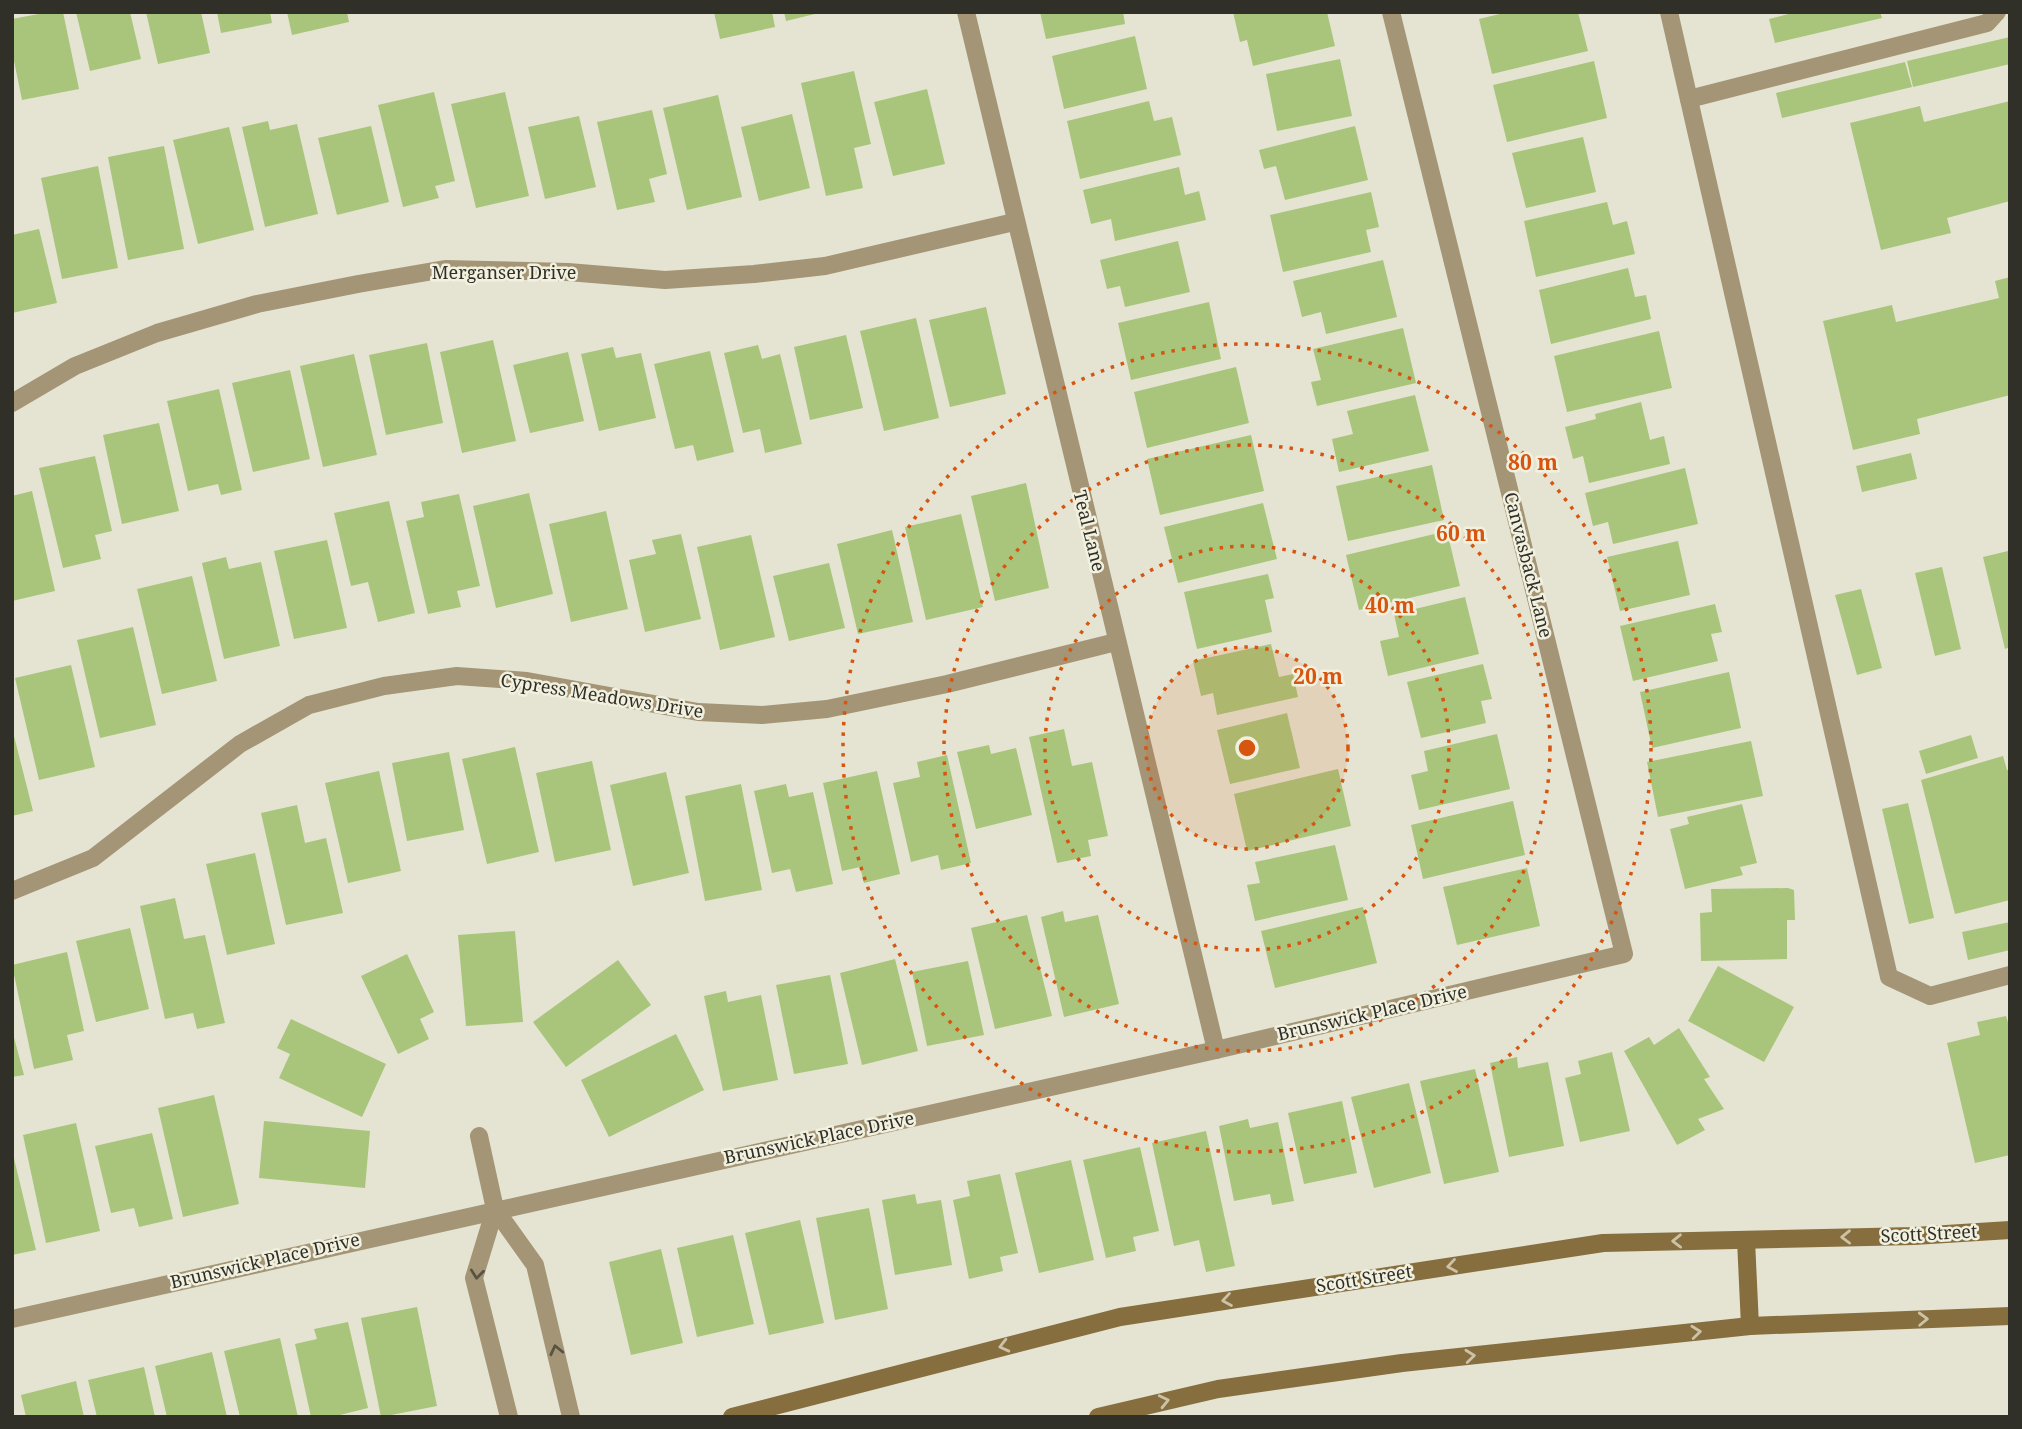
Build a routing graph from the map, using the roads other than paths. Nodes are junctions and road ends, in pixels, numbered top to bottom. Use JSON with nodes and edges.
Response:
{"nodes":[{"id":1,"x":965,"y":12,"type":"edge"},
{"id":2,"x":1391,"y":12,"type":"edge"},
{"id":3,"x":1669,"y":12,"type":"edge"},
{"id":4,"x":1997,"y":12,"type":"edge"},
{"id":5,"x":1689,"y":99,"type":"junction"},
{"id":6,"x":1014,"y":222,"type":"junction"},
{"id":7,"x":12,"y":403,"type":"edge"},
{"id":8,"x":1116,"y":642,"type":"junction"},
{"id":9,"x":12,"y":891,"type":"edge"},
{"id":10,"x":1624,"y":954,"type":"joint"},
{"id":11,"x":2010,"y":975,"type":"edge"},
{"id":12,"x":1216,"y":1050,"type":"junction"},
{"id":13,"x":479,"y":1136,"type":"dead end"},
{"id":14,"x":495,"y":1209,"type":"junction"},
{"id":15,"x":2010,"y":1230,"type":"edge"},
{"id":16,"x":1746,"y":1240,"type":"junction"},
{"id":17,"x":2010,"y":1316,"type":"edge"},
{"id":18,"x":12,"y":1319,"type":"edge"},
{"id":19,"x":1750,"y":1326,"type":"junction"},
{"id":20,"x":509,"y":1417,"type":"edge"},
{"id":21,"x":571,"y":1417,"type":"edge"},
{"id":22,"x":732,"y":1417,"type":"edge"},
{"id":23,"x":1098,"y":1417,"type":"edge"}],
"edges":[{"from":1,"to":6,"type":"street","name":"Teal Lane"},
{"from":2,"to":10,"type":"street","name":"Canvasback Lane"},
{"from":3,"to":5,"type":"street"},
{"from":4,"to":5,"type":"street"},
{"from":5,"to":11,"type":"street"},
{"from":6,"to":7,"type":"street","name":"Merganser Drive"},
{"from":6,"to":8,"type":"street","name":"Teal Lane"},
{"from":8,"to":9,"type":"street","name":"Cypress Meadows Drive"},
{"from":8,"to":12,"type":"street","name":"Teal Lane"},
{"from":10,"to":12,"type":"street","name":"Brunswick Place Drive"},
{"from":12,"to":14,"type":"street","name":"Brunswick Place Drive"},
{"from":13,"to":14,"type":"street"},
{"from":14,"to":18,"type":"street","name":"Brunswick Place Drive"},
{"from":14,"to":20,"type":"street","one_way":true},
{"from":21,"to":14,"type":"street","one_way":true},
{"from":15,"to":16,"type":"main road","name":"Scott Street","one_way":true},
{"from":16,"to":19,"type":"main road"},
{"from":16,"to":22,"type":"main road","name":"Scott Street","one_way":true},
{"from":19,"to":17,"type":"main road","one_way":true},
{"from":23,"to":19,"type":"main road","one_way":true}]}
